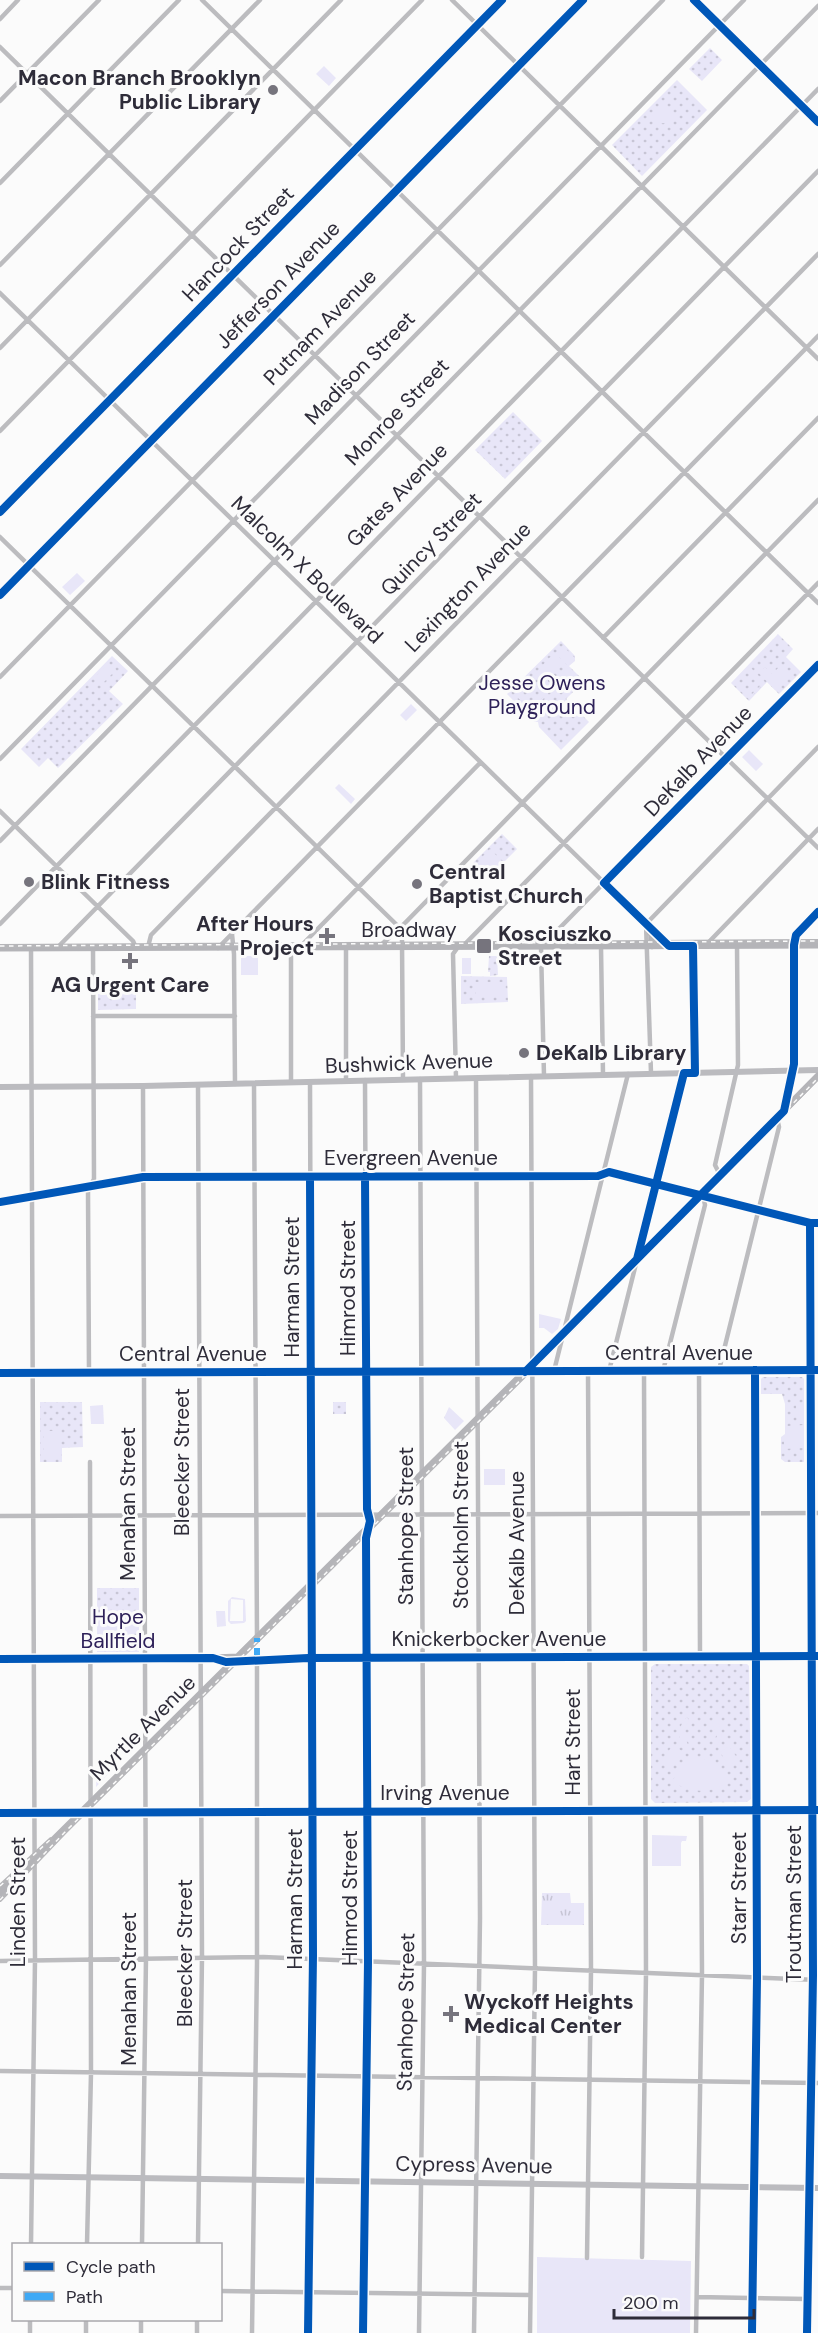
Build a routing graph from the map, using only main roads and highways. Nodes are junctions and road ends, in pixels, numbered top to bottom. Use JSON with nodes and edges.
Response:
{"nodes":[{"id":1,"x":646,"y":924,"type":"road end"},
{"id":2,"x":818,"y":945,"type":"edge"},
{"id":3,"x":650,"y":946,"type":"junction"},
{"id":4,"x":0,"y":948,"type":"edge"},
{"id":5,"x":818,"y":1070,"type":"edge"},
{"id":6,"x":818,"y":1076,"type":"edge"},
{"id":7,"x":0,"y":1087,"type":"edge"},
{"id":8,"x":213,"y":1658,"type":"road end"},
{"id":9,"x":236,"y":1659,"type":"junction"},
{"id":10,"x":0,"y":1893,"type":"edge"},
{"id":11,"x":0,"y":2176,"type":"edge"},
{"id":12,"x":818,"y":2188,"type":"edge"}],
"edges":[{"from":1,"to":3,"type":"main road"},
{"from":2,"to":3,"type":"main road","name":"Broadway"},
{"from":3,"to":4,"type":"main road","name":"Broadway"},
{"from":5,"to":7,"type":"main road","name":"Bushwick Avenue"},
{"from":6,"to":9,"type":"main road","name":"Myrtle Avenue"},
{"from":8,"to":9,"type":"main road"},
{"from":9,"to":10,"type":"main road","name":"Myrtle Avenue"},
{"from":11,"to":12,"type":"main road","name":"Cypress Avenue"}]}
